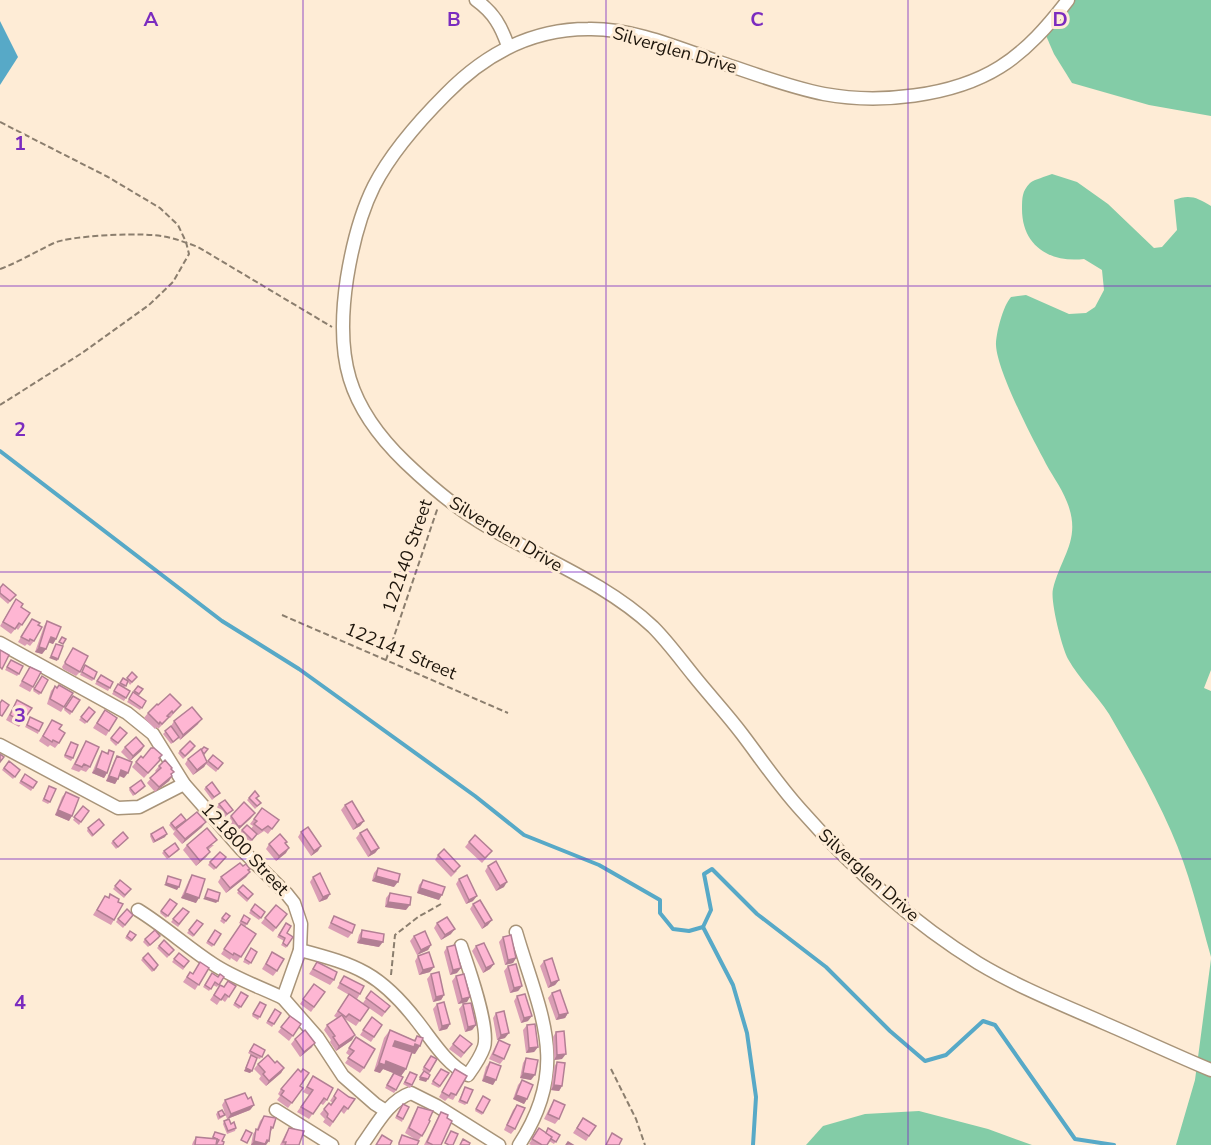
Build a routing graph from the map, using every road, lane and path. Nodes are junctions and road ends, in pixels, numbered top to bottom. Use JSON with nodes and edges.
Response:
{"nodes":[{"id":1,"x":476,"y":0,"type":"edge"},
{"id":2,"x":1068,"y":0,"type":"edge"},
{"id":3,"x":508,"y":46,"type":"junction"},
{"id":4,"x":0,"y":122,"type":"edge"},
{"id":5,"x":186,"y":242,"type":"junction"},
{"id":6,"x":0,"y":269,"type":"edge"},
{"id":7,"x":343,"y":333,"type":"junction"},
{"id":8,"x":0,"y":405,"type":"edge"},
{"id":9,"x":442,"y":496,"type":"junction"},
{"id":10,"x":282,"y":615,"type":"dead end"},
{"id":11,"x":0,"y":643,"type":"edge"},
{"id":12,"x":386,"y":660,"type":"junction"},
{"id":13,"x":508,"y":713,"type":"dead end"},
{"id":14,"x":0,"y":745,"type":"edge"},
{"id":15,"x":184,"y":783,"type":"junction"},
{"id":16,"x":441,"y":904,"type":"dead end"},
{"id":17,"x":138,"y":910,"type":"dead end"},
{"id":18,"x":516,"y":932,"type":"dead end"},
{"id":19,"x":461,"y":946,"type":"dead end"},
{"id":20,"x":300,"y":950,"type":"junction"},
{"id":21,"x":390,"y":990,"type":"junction"},
{"id":22,"x":283,"y":998,"type":"junction"},
{"id":23,"x":611,"y":1069,"type":"dead end"},
{"id":24,"x":1211,"y":1070,"type":"edge"},
{"id":25,"x":276,"y":1110,"type":"dead end"},
{"id":26,"x":386,"y":1111,"type":"junction"},
{"id":27,"x":332,"y":1145,"type":"edge"},
{"id":28,"x":362,"y":1145,"type":"edge"},
{"id":29,"x":499,"y":1145,"type":"edge"},
{"id":30,"x":519,"y":1145,"type":"edge"},
{"id":31,"x":645,"y":1145,"type":"edge"}],
"edges":[{"from":1,"to":3,"type":"street"},
{"from":2,"to":3,"type":"street","name":"Silverglen Drive"},
{"from":3,"to":7,"type":"street","name":"Silverglen Drive"},
{"from":4,"to":5,"type":"path"},
{"from":5,"to":6,"type":"path"},
{"from":5,"to":7,"type":"path"},
{"from":5,"to":8,"type":"path"},
{"from":7,"to":9,"type":"street","name":"Silverglen Drive"},
{"from":9,"to":12,"type":"path","name":"122140 Street"},
{"from":9,"to":24,"type":"street","name":"Silverglen Drive"},
{"from":10,"to":12,"type":"path","name":"122141 Street"},
{"from":11,"to":15,"type":"street","name":"121800 Street"},
{"from":12,"to":13,"type":"path","name":"122141 Street"},
{"from":14,"to":15,"type":"street"},
{"from":15,"to":20,"type":"street","name":"121800 Street"},
{"from":16,"to":21,"type":"path"},
{"from":17,"to":22,"type":"street"},
{"from":18,"to":30,"type":"street"},
{"from":19,"to":21,"type":"street"},
{"from":20,"to":21,"type":"street"},
{"from":20,"to":22,"type":"street","name":"121800 Street"},
{"from":22,"to":26,"type":"street"},
{"from":23,"to":31,"type":"path"},
{"from":25,"to":27,"type":"street"},
{"from":26,"to":28,"type":"street"},
{"from":26,"to":29,"type":"street"}]}
